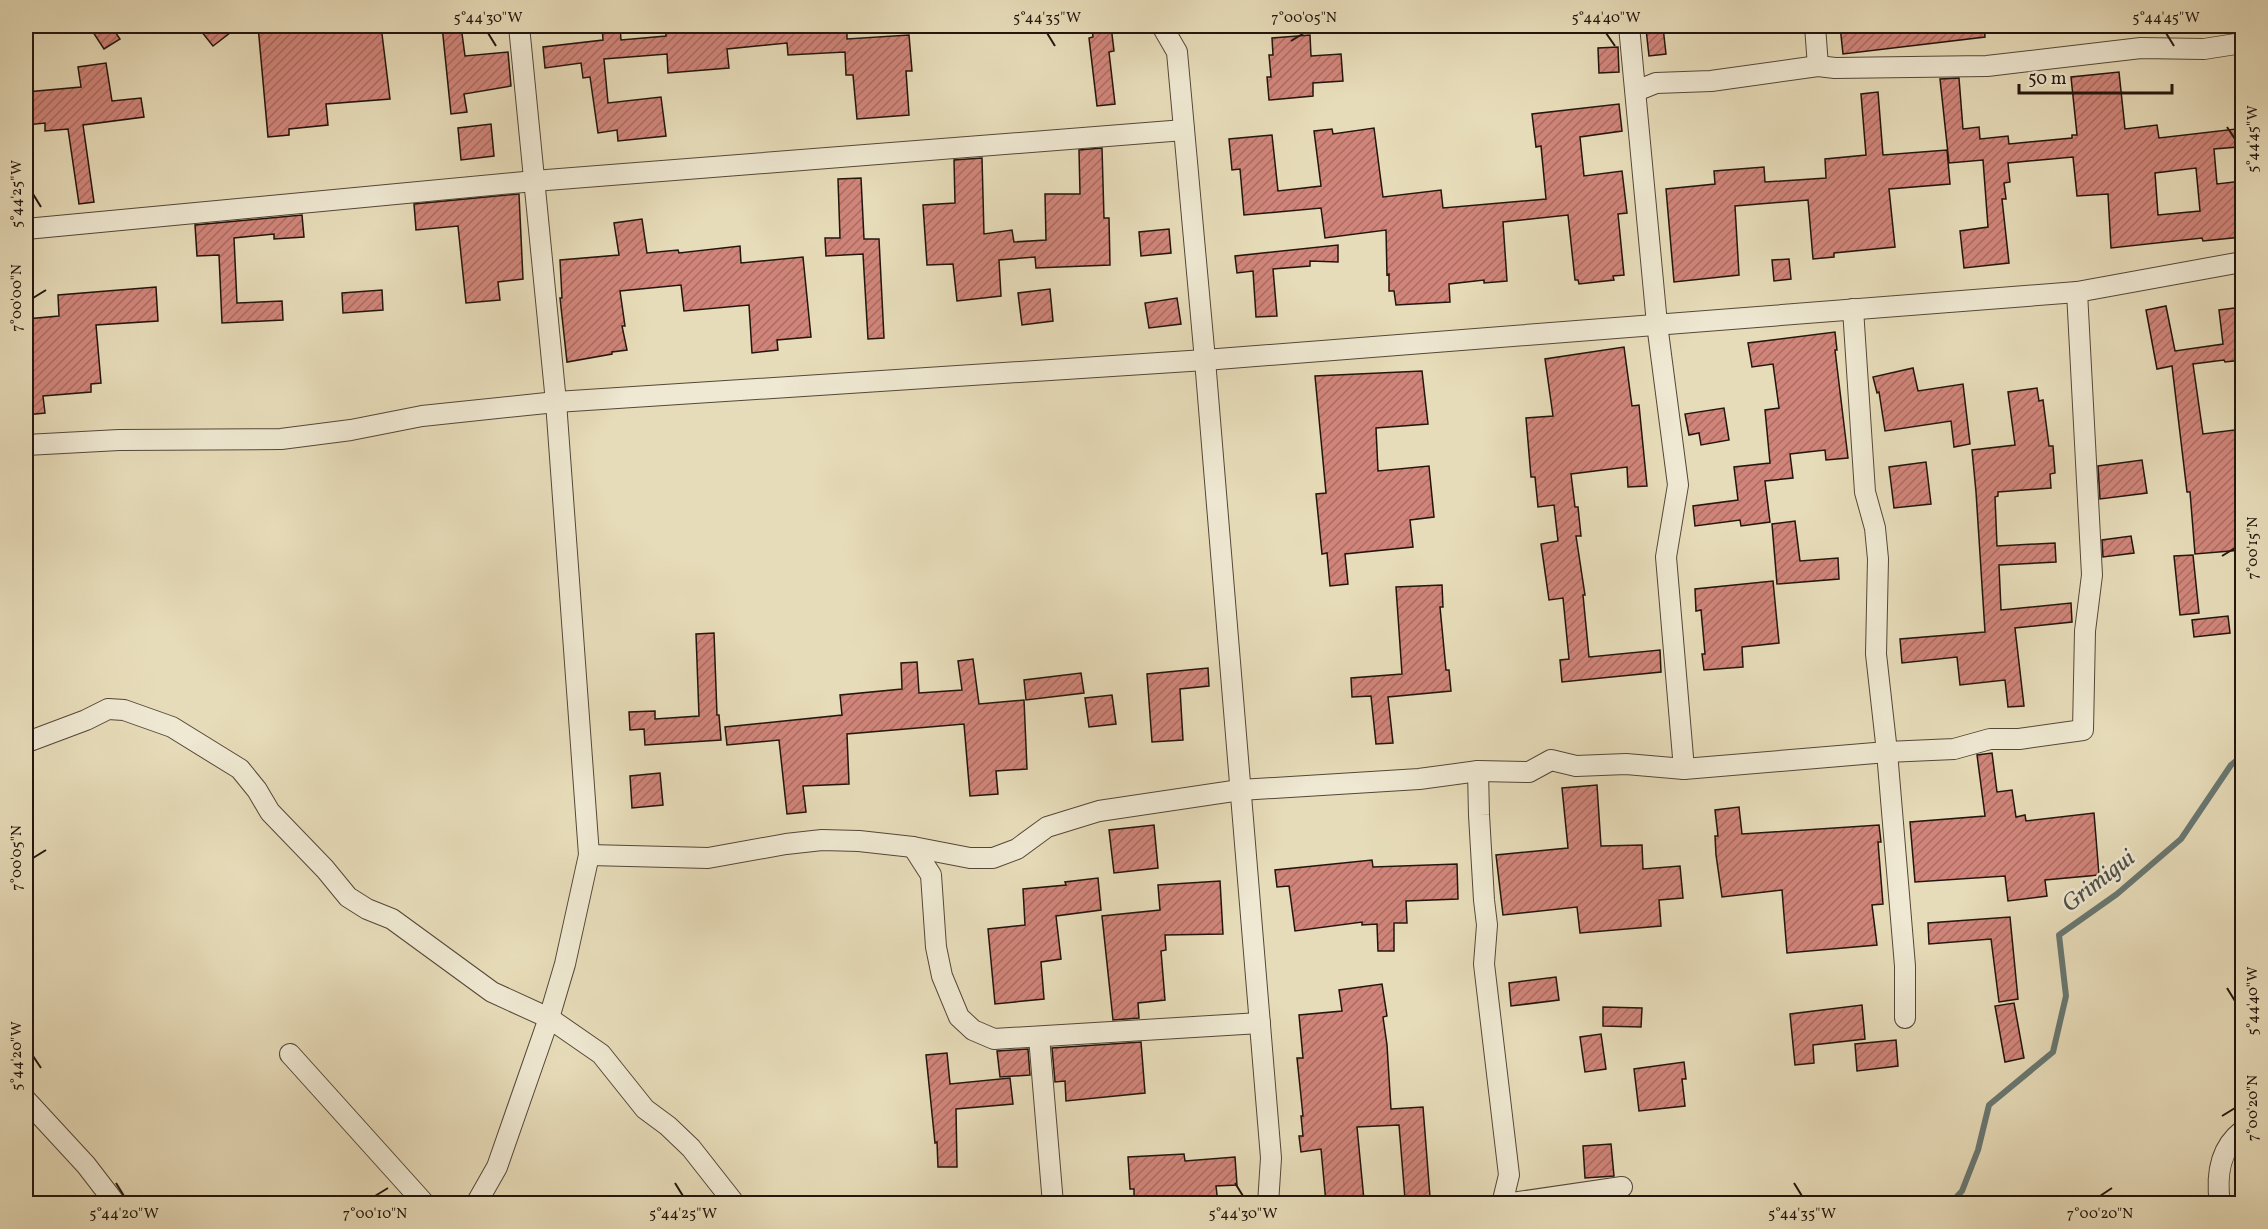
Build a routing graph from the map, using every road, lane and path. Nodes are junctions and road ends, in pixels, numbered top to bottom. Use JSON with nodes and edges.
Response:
{"nodes":[{"id":1,"x":519,"y":26,"type":"edge"},
{"id":2,"x":1162,"y":26,"type":"edge"},
{"id":3,"x":1629,"y":26,"type":"edge"},
{"id":4,"x":1815,"y":26,"type":"edge"},
{"id":5,"x":2242,"y":43,"type":"edge"},
{"id":6,"x":1818,"y":66,"type":"junction"},
{"id":7,"x":1636,"y":91,"type":"junction"},
{"id":8,"x":1184,"y":129,"type":"junction"},
{"id":9,"x":534,"y":181,"type":"junction"},
{"id":10,"x":26,"y":229,"type":"edge"},
{"id":11,"x":2242,"y":262,"type":"edge"},
{"id":12,"x":2077,"y":292,"type":"junction"},
{"id":13,"x":1853,"y":309,"type":"junction"},
{"id":14,"x":1657,"y":324,"type":"junction"},
{"id":15,"x":1205,"y":360,"type":"junction"},
{"id":16,"x":556,"y":402,"type":"junction"},
{"id":17,"x":26,"y":445,"type":"edge"},
{"id":18,"x":26,"y":740,"type":"edge"},
{"id":19,"x":1887,"y":752,"type":"junction"},
{"id":20,"x":1684,"y":769,"type":"junction"},
{"id":21,"x":1478,"y":771,"type":"junction"},
{"id":22,"x":1240,"y":789,"type":"junction"},
{"id":23,"x":914,"y":847,"type":"junction"},
{"id":24,"x":590,"y":855,"type":"junction"},
{"id":25,"x":549,"y":1018,"type":"junction"},
{"id":26,"x":1905,"y":1018,"type":"dead end"},
{"id":27,"x":1260,"y":1023,"type":"junction"},
{"id":28,"x":1039,"y":1037,"type":"junction"},
{"id":29,"x":290,"y":1054,"type":"dead end"},
{"id":30,"x":26,"y":1100,"type":"edge"},
{"id":31,"x":2242,"y":1131,"type":"edge"},
{"id":32,"x":1623,"y":1187,"type":"dead end"},
{"id":33,"x":116,"y":1203,"type":"edge"},
{"id":34,"x":425,"y":1203,"type":"edge"},
{"id":35,"x":476,"y":1203,"type":"edge"},
{"id":36,"x":735,"y":1203,"type":"edge"},
{"id":37,"x":1053,"y":1203,"type":"edge"},
{"id":38,"x":1269,"y":1203,"type":"edge"},
{"id":39,"x":1503,"y":1203,"type":"edge"},
{"id":40,"x":2220,"y":1203,"type":"edge"}],
"edges":[{"from":1,"to":9,"type":"street"},
{"from":2,"to":8,"type":"street"},
{"from":3,"to":7,"type":"street"},
{"from":4,"to":6,"type":"street"},
{"from":5,"to":6,"type":"street"},
{"from":6,"to":7,"type":"street"},
{"from":7,"to":14,"type":"street"},
{"from":8,"to":9,"type":"street"},
{"from":8,"to":15,"type":"street"},
{"from":9,"to":10,"type":"street"},
{"from":9,"to":16,"type":"street"},
{"from":11,"to":12,"type":"street"},
{"from":12,"to":13,"type":"street"},
{"from":12,"to":19,"type":"street"},
{"from":13,"to":14,"type":"street"},
{"from":13,"to":19,"type":"street"},
{"from":14,"to":15,"type":"street"},
{"from":14,"to":20,"type":"street"},
{"from":15,"to":16,"type":"street"},
{"from":15,"to":22,"type":"street"},
{"from":16,"to":17,"type":"street"},
{"from":16,"to":24,"type":"street"},
{"from":18,"to":25,"type":"street"},
{"from":19,"to":20,"type":"street"},
{"from":19,"to":26,"type":"street"},
{"from":20,"to":21,"type":"street"},
{"from":21,"to":22,"type":"street"},
{"from":21,"to":39,"type":"street"},
{"from":22,"to":23,"type":"street"},
{"from":22,"to":27,"type":"street"},
{"from":23,"to":24,"type":"street"},
{"from":23,"to":28,"type":"street"},
{"from":24,"to":25,"type":"street"},
{"from":25,"to":35,"type":"street"},
{"from":25,"to":36,"type":"street"},
{"from":27,"to":28,"type":"street"},
{"from":27,"to":38,"type":"street"},
{"from":28,"to":37,"type":"street"},
{"from":29,"to":34,"type":"street"},
{"from":30,"to":33,"type":"street"},
{"from":31,"to":40,"type":"street"},
{"from":32,"to":39,"type":"street"}]}
